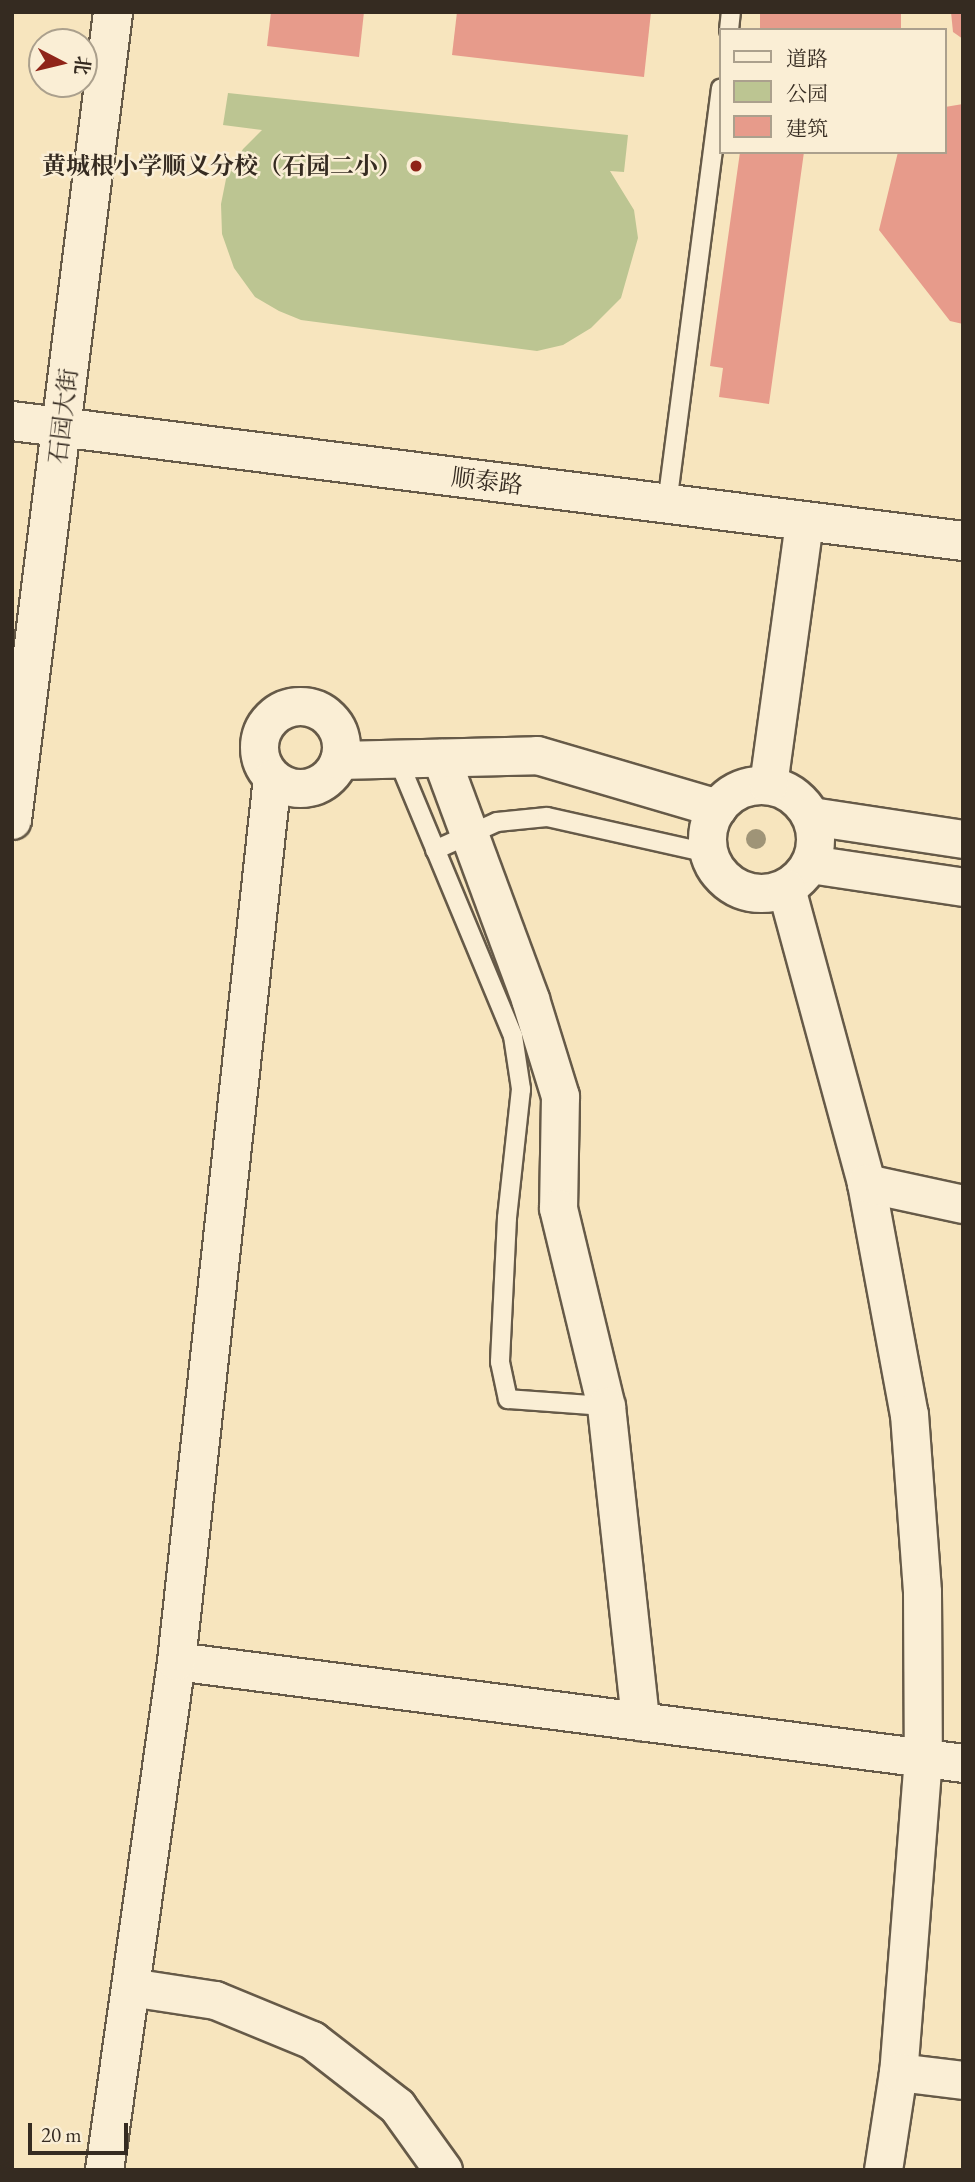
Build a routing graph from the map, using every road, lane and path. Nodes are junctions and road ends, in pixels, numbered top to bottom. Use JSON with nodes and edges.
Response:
{"nodes":[{"id":1,"x":113,"y":12,"type":"edge"},
{"id":2,"x":720,"y":96,"type":"edge"},
{"id":3,"x":12,"y":421,"type":"edge"},
{"id":4,"x":62,"y":428,"type":"junction"},
{"id":5,"x":667,"y":504,"type":"junction"},
{"id":6,"x":804,"y":521,"type":"junction"},
{"id":7,"x":963,"y":541,"type":"edge"},
{"id":8,"x":441,"y":758,"type":"junction"},
{"id":9,"x":340,"y":760,"type":"junction"},
{"id":10,"x":399,"y":762,"type":"junction"},
{"id":11,"x":272,"y":778,"type":"junction"},
{"id":12,"x":768,"y":785,"type":"junction"},
{"id":13,"x":717,"y":807,"type":"junction"},
{"id":14,"x":811,"y":816,"type":"junction"},
{"id":15,"x":12,"y":820,"type":"edge"},
{"id":16,"x":469,"y":835,"type":"junction"},
{"id":17,"x":963,"y":839,"type":"edge"},
{"id":18,"x":435,"y":850,"type":"junction"},
{"id":19,"x":708,"y":853,"type":"junction"},
{"id":20,"x":798,"y":876,"type":"junction"},
{"id":21,"x":963,"y":887,"type":"edge"},
{"id":22,"x":866,"y":1183,"type":"junction"},
{"id":23,"x":963,"y":1204,"type":"edge"},
{"id":24,"x":606,"y":1406,"type":"junction"},
{"id":25,"x":176,"y":1661,"type":"junction"},
{"id":26,"x":639,"y":1721,"type":"junction"},
{"id":27,"x":923,"y":1757,"type":"junction"},
{"id":28,"x":963,"y":1763,"type":"edge"},
{"id":29,"x":130,"y":1987,"type":"junction"},
{"id":30,"x":898,"y":2072,"type":"junction"},
{"id":31,"x":963,"y":2080,"type":"edge"},
{"id":32,"x":104,"y":2170,"type":"edge"},
{"id":33,"x":443,"y":2170,"type":"edge"},
{"id":34,"x":883,"y":2170,"type":"edge"}],
"edges":[{"from":1,"to":4,"type":"street","name":"石园大街"},
{"from":2,"to":5,"type":"lane"},
{"from":3,"to":4,"type":"street","name":"顺泰路"},
{"from":4,"to":5,"type":"street","name":"顺泰路"},
{"from":4,"to":15,"type":"street","name":"石园大街"},
{"from":5,"to":6,"type":"street","name":"顺泰路"},
{"from":6,"to":7,"type":"street","name":"顺泰路"},
{"from":6,"to":12,"type":"street"},
{"from":8,"to":10,"type":"street"},
{"from":8,"to":13,"type":"street"},
{"from":8,"to":16,"type":"street"},
{"from":9,"to":10,"type":"street"},
{"from":9,"to":11,"type":"street"},
{"from":9,"to":11,"type":"street"},
{"from":10,"to":18,"type":"lane"},
{"from":11,"to":25,"type":"street"},
{"from":12,"to":13,"type":"street"},
{"from":12,"to":14,"type":"street"},
{"from":13,"to":19,"type":"street"},
{"from":14,"to":17,"type":"street"},
{"from":14,"to":20,"type":"street"},
{"from":16,"to":18,"type":"lane"},
{"from":16,"to":19,"type":"lane"},
{"from":16,"to":24,"type":"street"},
{"from":18,"to":24,"type":"lane"},
{"from":19,"to":20,"type":"street"},
{"from":20,"to":21,"type":"street"},
{"from":20,"to":22,"type":"street"},
{"from":22,"to":23,"type":"street"},
{"from":22,"to":27,"type":"street"},
{"from":24,"to":26,"type":"street"},
{"from":25,"to":26,"type":"street"},
{"from":25,"to":29,"type":"street"},
{"from":26,"to":27,"type":"street"},
{"from":27,"to":28,"type":"street"},
{"from":27,"to":30,"type":"street"},
{"from":29,"to":32,"type":"street"},
{"from":29,"to":33,"type":"street"},
{"from":30,"to":31,"type":"street"},
{"from":30,"to":34,"type":"street"}]}
